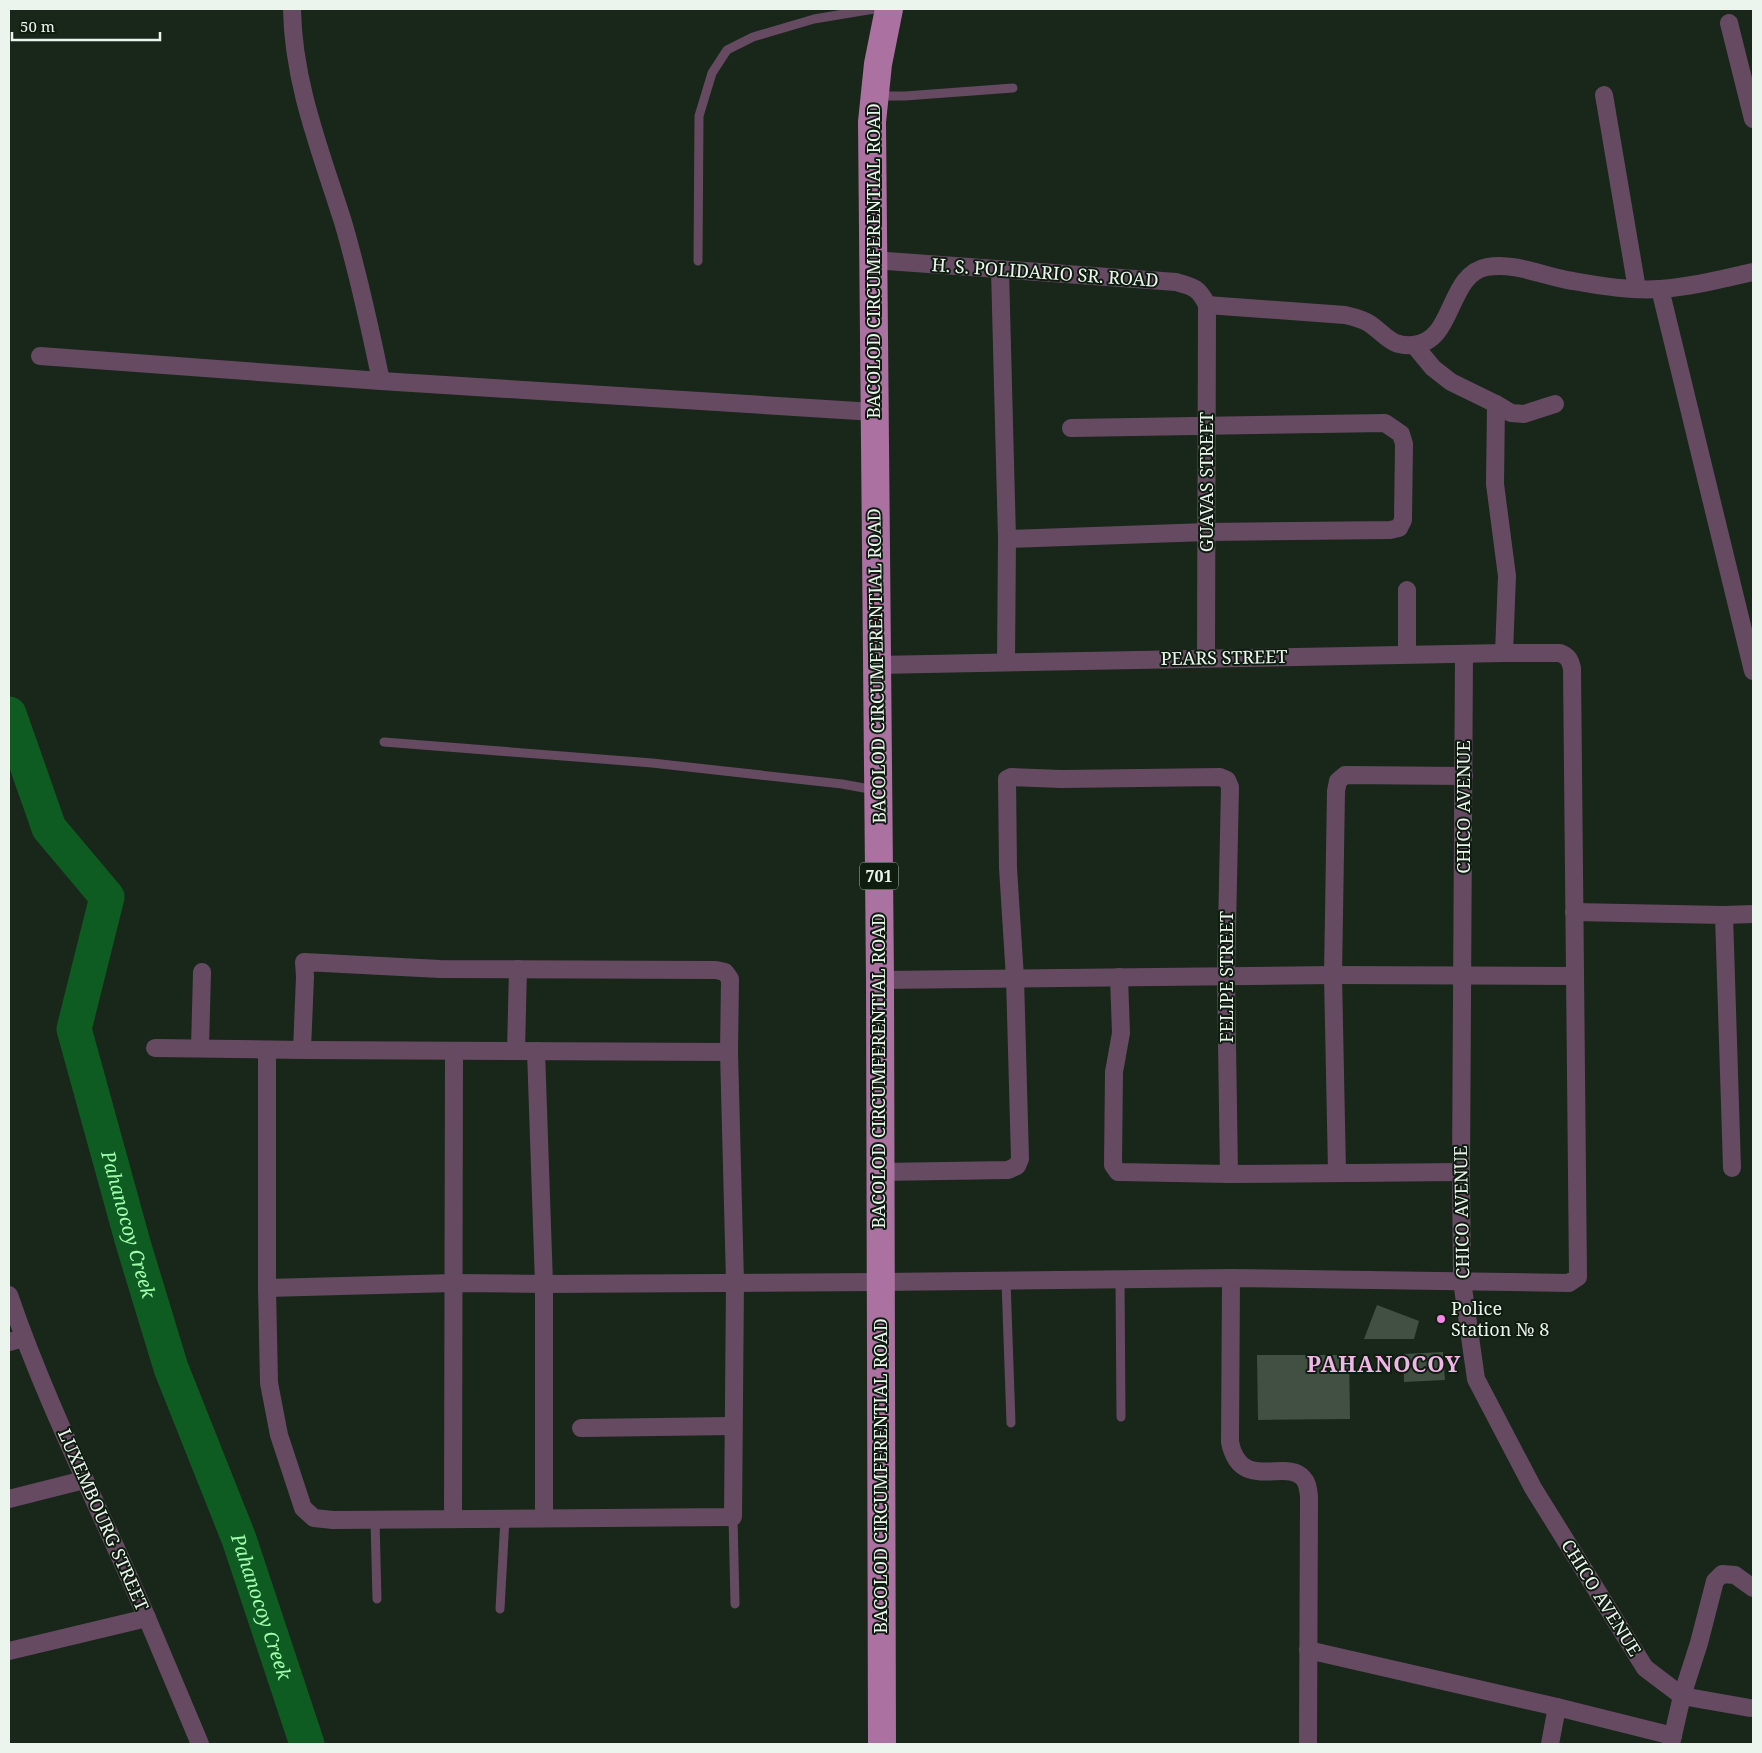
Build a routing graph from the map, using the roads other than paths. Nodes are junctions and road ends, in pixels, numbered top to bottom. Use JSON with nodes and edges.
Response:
{"nodes":[{"id":1,"x":292,"y":9,"type":"edge"},
{"id":2,"x":874,"y":9,"type":"edge"},
{"id":3,"x":888,"y":9,"type":"edge"},
{"id":4,"x":1729,"y":23,"type":"dead end"},
{"id":5,"x":1013,"y":88,"type":"dead end"},
{"id":6,"x":1604,"y":95,"type":"dead end"},
{"id":7,"x":874,"y":96,"type":"junction"},
{"id":8,"x":1753,"y":119,"type":"edge"},
{"id":9,"x":698,"y":260,"type":"dead end"},
{"id":10,"x":873,"y":260,"type":"junction"},
{"id":11,"x":1000,"y":270,"type":"junction"},
{"id":12,"x":1753,"y":272,"type":"edge"},
{"id":13,"x":1637,"y":289,"type":"junction"},
{"id":14,"x":1660,"y":289,"type":"junction"},
{"id":15,"x":1208,"y":305,"type":"junction"},
{"id":16,"x":1414,"y":345,"type":"junction"},
{"id":17,"x":40,"y":356,"type":"dead end"},
{"id":18,"x":381,"y":381,"type":"junction"},
{"id":19,"x":1496,"y":404,"type":"junction"},
{"id":20,"x":1556,"y":404,"type":"dead end"},
{"id":21,"x":874,"y":412,"type":"junction"},
{"id":22,"x":1206,"y":426,"type":"junction"},
{"id":23,"x":1071,"y":428,"type":"dead end"},
{"id":24,"x":1207,"y":532,"type":"junction"},
{"id":25,"x":1007,"y":539,"type":"junction"},
{"id":26,"x":1407,"y":590,"type":"dead end"},
{"id":27,"x":1504,"y":653,"type":"junction"},
{"id":28,"x":1407,"y":654,"type":"junction"},
{"id":29,"x":1464,"y":654,"type":"junction"},
{"id":30,"x":1206,"y":658,"type":"junction"},
{"id":31,"x":1006,"y":662,"type":"junction"},
{"id":32,"x":876,"y":665,"type":"junction"},
{"id":33,"x":1753,"y":671,"type":"edge"},
{"id":34,"x":384,"y":742,"type":"dead end"},
{"id":35,"x":1464,"y":776,"type":"junction"},
{"id":36,"x":878,"y":791,"type":"junction"},
{"id":37,"x":1574,"y":912,"type":"junction"},
{"id":38,"x":1753,"y":914,"type":"edge"},
{"id":39,"x":1724,"y":915,"type":"junction"},
{"id":40,"x":518,"y":969,"type":"junction"},
{"id":41,"x":202,"y":972,"type":"dead end"},
{"id":42,"x":1333,"y":975,"type":"junction"},
{"id":43,"x":1463,"y":975,"type":"junction"},
{"id":44,"x":1226,"y":976,"type":"junction"},
{"id":45,"x":1575,"y":976,"type":"junction"},
{"id":46,"x":1120,"y":977,"type":"junction"},
{"id":47,"x":1015,"y":978,"type":"junction"},
{"id":48,"x":880,"y":980,"type":"junction"},
{"id":49,"x":154,"y":1048,"type":"dead end"},
{"id":50,"x":200,"y":1048,"type":"junction"},
{"id":51,"x":267,"y":1050,"type":"junction"},
{"id":52,"x":302,"y":1050,"type":"junction"},
{"id":53,"x":454,"y":1051,"type":"junction"},
{"id":54,"x":516,"y":1051,"type":"junction"},
{"id":55,"x":536,"y":1051,"type":"junction"},
{"id":56,"x":729,"y":1052,"type":"junction"},
{"id":57,"x":1732,"y":1168,"type":"dead end"},
{"id":58,"x":880,"y":1172,"type":"junction"},
{"id":59,"x":1337,"y":1172,"type":"junction"},
{"id":60,"x":1460,"y":1172,"type":"junction"},
{"id":61,"x":1230,"y":1174,"type":"junction"},
{"id":62,"x":1231,"y":1278,"type":"junction"},
{"id":63,"x":1120,"y":1279,"type":"junction"},
{"id":64,"x":1006,"y":1280,"type":"junction"},
{"id":65,"x":1462,"y":1281,"type":"junction"},
{"id":66,"x":735,"y":1282,"type":"junction"},
{"id":67,"x":880,"y":1282,"type":"junction"},
{"id":68,"x":454,"y":1283,"type":"junction"},
{"id":69,"x":544,"y":1284,"type":"junction"},
{"id":70,"x":266,"y":1288,"type":"junction"},
{"id":71,"x":9,"y":1295,"type":"edge"},
{"id":72,"x":16,"y":1340,"type":"edge"},
{"id":73,"x":1121,"y":1417,"type":"dead end"},
{"id":74,"x":1011,"y":1424,"type":"dead end"},
{"id":75,"x":733,"y":1426,"type":"junction"},
{"id":76,"x":581,"y":1428,"type":"dead end"},
{"id":77,"x":84,"y":1480,"type":"junction"},
{"id":78,"x":9,"y":1499,"type":"edge"},
{"id":79,"x":453,"y":1518,"type":"junction"},
{"id":80,"x":505,"y":1518,"type":"junction"},
{"id":81,"x":544,"y":1518,"type":"junction"},
{"id":82,"x":733,"y":1518,"type":"junction"},
{"id":83,"x":375,"y":1520,"type":"junction"},
{"id":84,"x":1753,"y":1588,"type":"edge"},
{"id":85,"x":377,"y":1599,"type":"dead end"},
{"id":86,"x":736,"y":1604,"type":"dead end"},
{"id":87,"x":500,"y":1610,"type":"dead end"},
{"id":88,"x":147,"y":1618,"type":"junction"},
{"id":89,"x":1308,"y":1650,"type":"junction"},
{"id":90,"x":9,"y":1651,"type":"edge"},
{"id":91,"x":1682,"y":1696,"type":"junction"},
{"id":92,"x":1557,"y":1707,"type":"junction"},
{"id":93,"x":1750,"y":1708,"type":"dead end"},
{"id":94,"x":1672,"y":1740,"type":"edge"},
{"id":95,"x":200,"y":1744,"type":"edge"},
{"id":96,"x":882,"y":1744,"type":"edge"},
{"id":97,"x":1308,"y":1744,"type":"edge"},
{"id":98,"x":1550,"y":1744,"type":"edge"}],
"edges":[{"from":1,"to":18,"type":"street"},
{"from":2,"to":9,"type":"lane"},
{"from":3,"to":7,"type":"main road","name":"BACOLOD CIRCUMFERENTIAL ROAD","number":"701"},
{"from":4,"to":8,"type":"street"},
{"from":5,"to":7,"type":"lane"},
{"from":6,"to":13,"type":"street"},
{"from":7,"to":10,"type":"main road","name":"BACOLOD CIRCUMFERENTIAL ROAD","number":"701"},
{"from":10,"to":11,"type":"street","name":"H. S. POLIDARIO SR. ROAD"},
{"from":10,"to":21,"type":"main road","name":"BACOLOD CIRCUMFERENTIAL ROAD","number":"701"},
{"from":11,"to":15,"type":"street","name":"H. S. POLIDARIO SR. ROAD"},
{"from":11,"to":25,"type":"street"},
{"from":12,"to":14,"type":"street"},
{"from":13,"to":14,"type":"street"},
{"from":13,"to":16,"type":"street"},
{"from":14,"to":33,"type":"street"},
{"from":15,"to":16,"type":"street"},
{"from":15,"to":22,"type":"street","name":"GUAVAS STREET"},
{"from":16,"to":19,"type":"street"},
{"from":17,"to":18,"type":"street"},
{"from":18,"to":21,"type":"street"},
{"from":19,"to":20,"type":"street"},
{"from":19,"to":27,"type":"street"},
{"from":21,"to":32,"type":"main road","name":"BACOLOD CIRCUMFERENTIAL ROAD","number":"701"},
{"from":22,"to":23,"type":"street"},
{"from":22,"to":24,"type":"street","name":"GUAVAS STREET"},
{"from":22,"to":24,"type":"street"},
{"from":24,"to":25,"type":"street"},
{"from":24,"to":30,"type":"street","name":"GUAVAS STREET"},
{"from":25,"to":31,"type":"street"},
{"from":26,"to":28,"type":"street"},
{"from":27,"to":29,"type":"street","name":"PEARS STREET"},
{"from":27,"to":37,"type":"street","name":"PEARS STREET"},
{"from":28,"to":29,"type":"street","name":"PEARS STREET"},
{"from":28,"to":30,"type":"street","name":"PEARS STREET"},
{"from":29,"to":35,"type":"street","name":"CHICO AVENUE"},
{"from":30,"to":31,"type":"street","name":"PEARS STREET"},
{"from":31,"to":32,"type":"street","name":"PEARS STREET"},
{"from":32,"to":36,"type":"main road","name":"BACOLOD CIRCUMFERENTIAL ROAD","number":"701"},
{"from":34,"to":36,"type":"lane"},
{"from":35,"to":42,"type":"street"},
{"from":35,"to":43,"type":"street","name":"CHICO AVENUE"},
{"from":36,"to":48,"type":"main road","name":"BACOLOD CIRCUMFERENTIAL ROAD","number":"701"},
{"from":37,"to":39,"type":"street"},
{"from":37,"to":45,"type":"street"},
{"from":38,"to":39,"type":"street"},
{"from":39,"to":57,"type":"street"},
{"from":40,"to":52,"type":"street"},
{"from":40,"to":54,"type":"street"},
{"from":40,"to":56,"type":"street"},
{"from":41,"to":50,"type":"street"},
{"from":42,"to":43,"type":"street"},
{"from":42,"to":44,"type":"street"},
{"from":42,"to":59,"type":"street"},
{"from":43,"to":45,"type":"street"},
{"from":43,"to":60,"type":"street","name":"CHICO AVENUE"},
{"from":44,"to":46,"type":"street"},
{"from":44,"to":47,"type":"street","name":"FELIPE STREET"},
{"from":44,"to":61,"type":"street","name":"FELIPE STREET"},
{"from":45,"to":65,"type":"street"},
{"from":46,"to":47,"type":"street"},
{"from":46,"to":61,"type":"street"},
{"from":47,"to":48,"type":"street"},
{"from":47,"to":58,"type":"street"},
{"from":48,"to":58,"type":"main road","name":"BACOLOD CIRCUMFERENTIAL ROAD","number":"701"},
{"from":49,"to":50,"type":"street"},
{"from":50,"to":51,"type":"street"},
{"from":51,"to":52,"type":"street"},
{"from":51,"to":70,"type":"street"},
{"from":52,"to":53,"type":"street"},
{"from":53,"to":54,"type":"street"},
{"from":53,"to":68,"type":"street"},
{"from":54,"to":55,"type":"street"},
{"from":55,"to":56,"type":"street"},
{"from":55,"to":69,"type":"street"},
{"from":56,"to":66,"type":"street"},
{"from":58,"to":67,"type":"main road","name":"BACOLOD CIRCUMFERENTIAL ROAD","number":"701"},
{"from":59,"to":60,"type":"street"},
{"from":59,"to":61,"type":"street"},
{"from":60,"to":65,"type":"street","name":"CHICO AVENUE"},
{"from":62,"to":63,"type":"street"},
{"from":62,"to":65,"type":"street"},
{"from":62,"to":89,"type":"street"},
{"from":63,"to":64,"type":"street"},
{"from":63,"to":73,"type":"lane"},
{"from":64,"to":67,"type":"street"},
{"from":64,"to":74,"type":"lane"},
{"from":65,"to":91,"type":"street","name":"CHICO AVENUE"},
{"from":66,"to":67,"type":"street"},
{"from":66,"to":69,"type":"street"},
{"from":66,"to":75,"type":"street"},
{"from":67,"to":96,"type":"main road","name":"BACOLOD CIRCUMFERENTIAL ROAD","number":"701"},
{"from":68,"to":69,"type":"street"},
{"from":68,"to":70,"type":"street"},
{"from":68,"to":79,"type":"street"},
{"from":69,"to":81,"type":"street"},
{"from":70,"to":83,"type":"street"},
{"from":71,"to":72,"type":"street","name":"LUXEMBOURG STREET"},
{"from":72,"to":77,"type":"street","name":"LUXEMBOURG STREET"},
{"from":75,"to":76,"type":"street"},
{"from":75,"to":82,"type":"street"},
{"from":77,"to":78,"type":"street"},
{"from":77,"to":88,"type":"street","name":"LUXEMBOURG STREET"},
{"from":79,"to":80,"type":"street"},
{"from":79,"to":83,"type":"street"},
{"from":80,"to":81,"type":"street"},
{"from":80,"to":87,"type":"lane"},
{"from":81,"to":82,"type":"street"},
{"from":82,"to":86,"type":"lane"},
{"from":83,"to":85,"type":"lane"},
{"from":84,"to":91,"type":"street"},
{"from":88,"to":90,"type":"street"},
{"from":88,"to":95,"type":"street","name":"LUXEMBOURG STREET"},
{"from":89,"to":92,"type":"street"},
{"from":89,"to":97,"type":"street"},
{"from":91,"to":93,"type":"street","name":"CHICO AVENUE"},
{"from":91,"to":94,"type":"street"},
{"from":92,"to":94,"type":"street"},
{"from":92,"to":98,"type":"street"}]}
